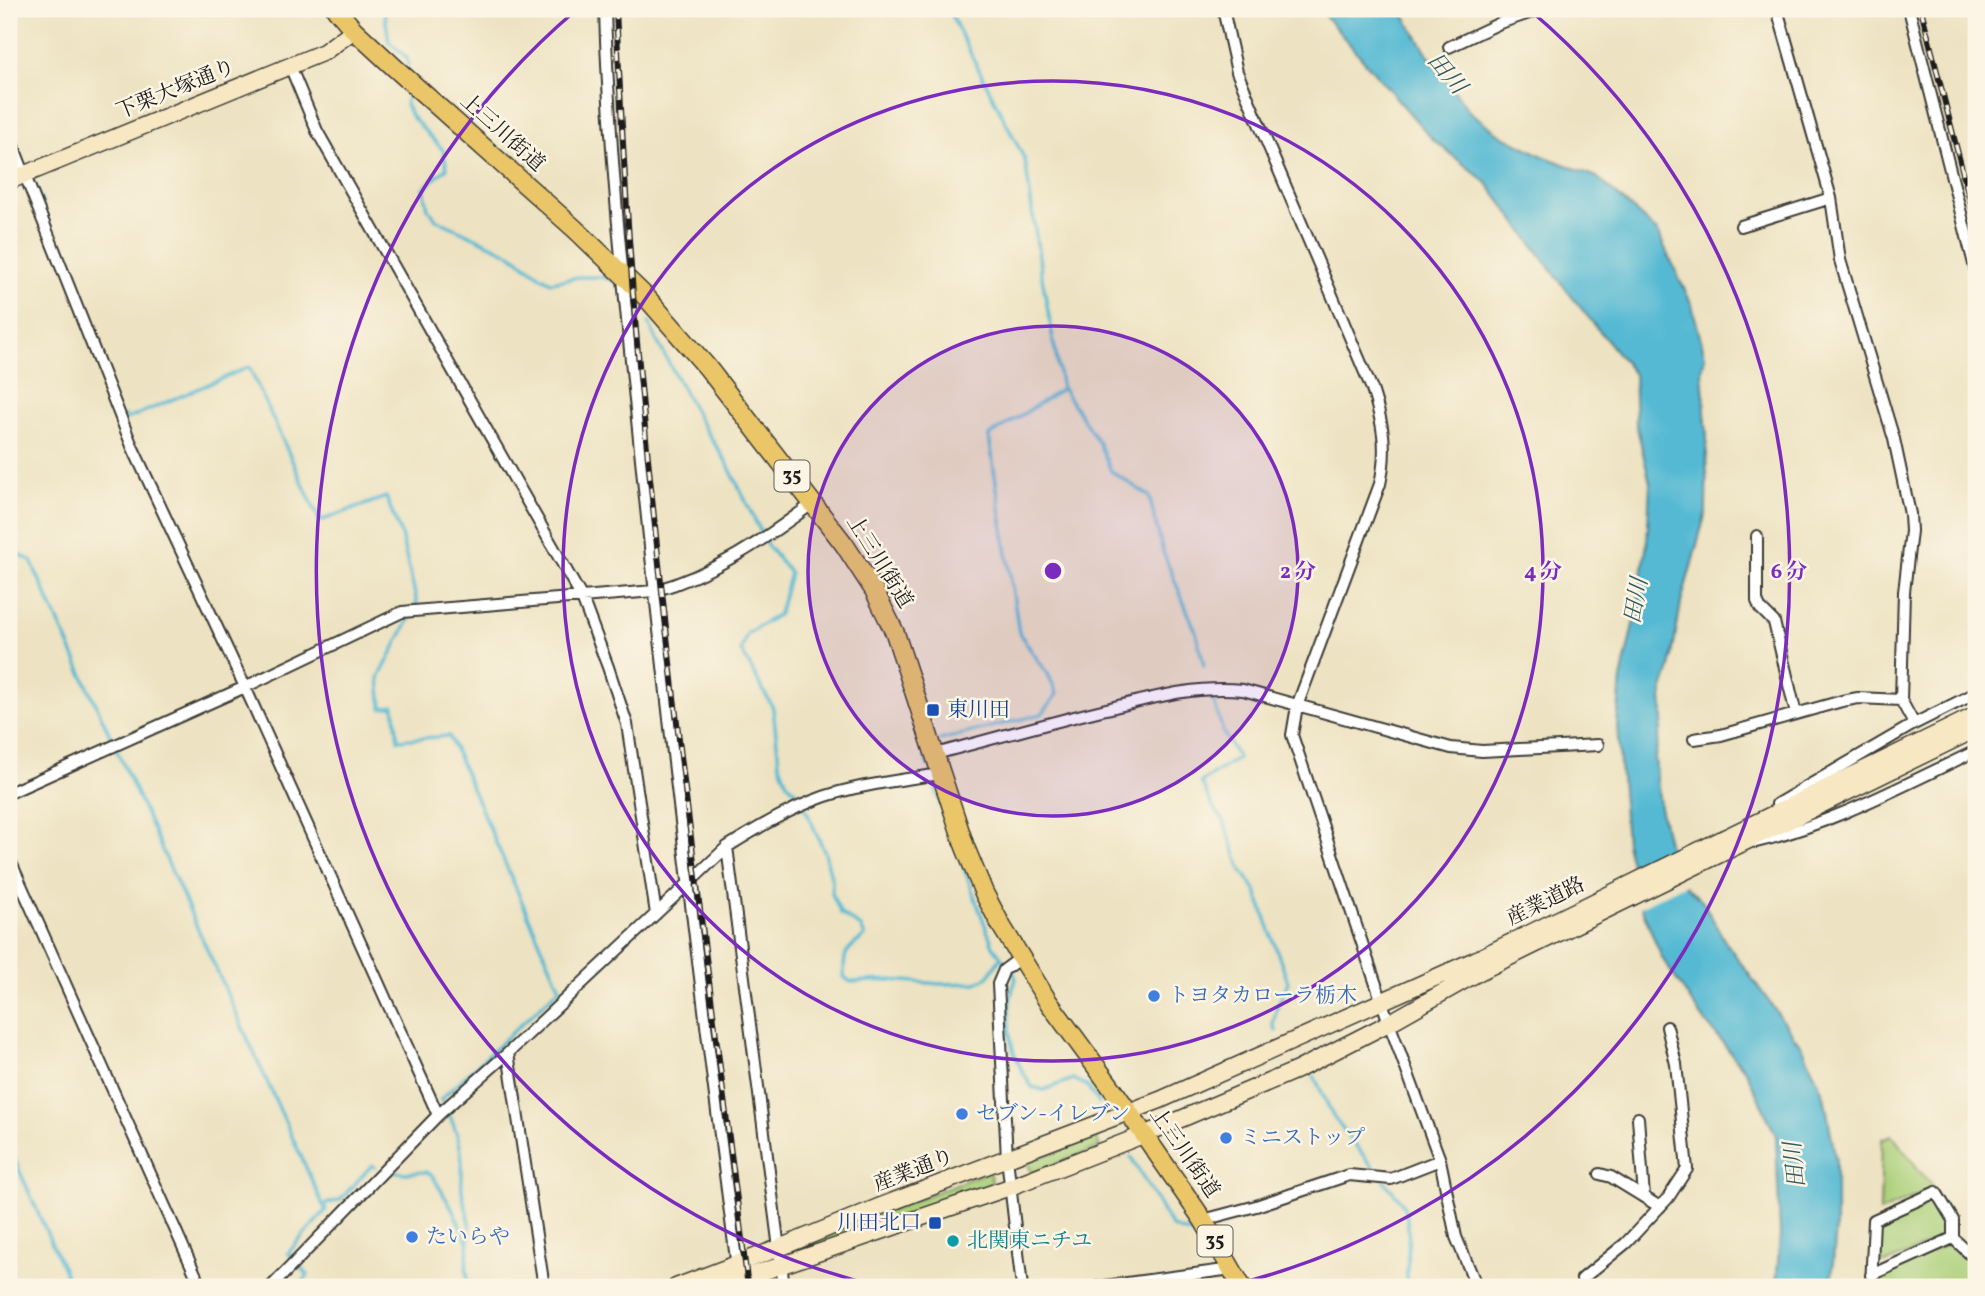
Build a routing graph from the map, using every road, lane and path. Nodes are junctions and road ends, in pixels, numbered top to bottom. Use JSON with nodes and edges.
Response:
{"nodes":[{"id":1,"x":336,"y":9,"type":"edge"},
{"id":2,"x":605,"y":9,"type":"edge"},
{"id":3,"x":1223,"y":9,"type":"edge"},
{"id":4,"x":1541,"y":9,"type":"edge"},
{"id":5,"x":1777,"y":9,"type":"edge"},
{"id":6,"x":1909,"y":9,"type":"edge"},
{"id":7,"x":354,"y":30,"type":"junction"},
{"id":8,"x":1449,"y":47,"type":"dead end"},
{"id":9,"x":290,"y":66,"type":"junction"},
{"id":10,"x":9,"y":135,"type":"edge"},
{"id":11,"x":25,"y":175,"type":"junction"},
{"id":12,"x":9,"y":181,"type":"edge"},
{"id":13,"x":1831,"y":198,"type":"junction"},
{"id":14,"x":1741,"y":226,"type":"dead end"},
{"id":15,"x":622,"y":272,"type":"junction"},
{"id":16,"x":1976,"y":272,"type":"edge"},
{"id":17,"x":813,"y":503,"type":"junction"},
{"id":18,"x":1757,"y":536,"type":"dead end"},
{"id":19,"x":654,"y":591,"type":"junction"},
{"id":20,"x":582,"y":598,"type":"junction"},
{"id":21,"x":245,"y":687,"type":"junction"},
{"id":22,"x":1976,"y":693,"type":"edge"},
{"id":23,"x":1901,"y":700,"type":"junction"},
{"id":24,"x":1976,"y":704,"type":"edge"},
{"id":25,"x":1297,"y":706,"type":"junction"},
{"id":26,"x":1796,"y":715,"type":"junction"},
{"id":27,"x":1976,"y":715,"type":"edge"},
{"id":28,"x":1913,"y":724,"type":"junction"},
{"id":29,"x":1976,"y":729,"type":"edge"},
{"id":30,"x":1694,"y":739,"type":"dead end"},
{"id":31,"x":1976,"y":741,"type":"edge"},
{"id":32,"x":1598,"y":745,"type":"dead end"},
{"id":33,"x":1976,"y":751,"type":"edge"},
{"id":34,"x":935,"y":754,"type":"junction"},
{"id":35,"x":941,"y":774,"type":"junction"},
{"id":36,"x":1861,"y":778,"type":"junction"},
{"id":37,"x":9,"y":793,"type":"edge"},
{"id":38,"x":1730,"y":841,"type":"junction"},
{"id":39,"x":727,"y":847,"type":"junction"},
{"id":40,"x":9,"y":858,"type":"edge"},
{"id":41,"x":688,"y":883,"type":"junction"},
{"id":42,"x":1621,"y":895,"type":"junction"},
{"id":43,"x":656,"y":914,"type":"junction"},
{"id":44,"x":1020,"y":958,"type":"junction"},
{"id":45,"x":1381,"y":1000,"type":"junction"},
{"id":46,"x":1389,"y":1023,"type":"junction"},
{"id":47,"x":1667,"y":1027,"type":"dead end"},
{"id":48,"x":509,"y":1053,"type":"junction"},
{"id":49,"x":1128,"y":1112,"type":"junction"},
{"id":50,"x":438,"y":1115,"type":"junction"},
{"id":51,"x":1638,"y":1118,"type":"dead end"},
{"id":52,"x":1143,"y":1135,"type":"junction"},
{"id":53,"x":1007,"y":1158,"type":"junction"},
{"id":54,"x":1440,"y":1160,"type":"junction"},
{"id":55,"x":1600,"y":1174,"type":"dead end"},
{"id":56,"x":1010,"y":1187,"type":"junction"},
{"id":57,"x":1644,"y":1197,"type":"junction"},
{"id":58,"x":1660,"y":1207,"type":"junction"},
{"id":59,"x":1203,"y":1220,"type":"junction"},
{"id":60,"x":1953,"y":1238,"type":"junction"},
{"id":61,"x":780,"y":1256,"type":"junction"},
{"id":62,"x":1976,"y":1261,"type":"edge"},
{"id":63,"x":1232,"y":1269,"type":"junction"},
{"id":64,"x":738,"y":1277,"type":"edge"},
{"id":65,"x":1871,"y":1281,"type":"edge"},
{"id":66,"x":1135,"y":1285,"type":"edge"},
{"id":67,"x":201,"y":1287,"type":"edge"},
{"id":68,"x":271,"y":1287,"type":"edge"},
{"id":69,"x":544,"y":1287,"type":"edge"},
{"id":70,"x":676,"y":1287,"type":"edge"},
{"id":71,"x":719,"y":1287,"type":"edge"},
{"id":72,"x":784,"y":1287,"type":"edge"},
{"id":73,"x":1022,"y":1287,"type":"edge"},
{"id":74,"x":1097,"y":1287,"type":"edge"},
{"id":75,"x":1242,"y":1287,"type":"edge"},
{"id":76,"x":1478,"y":1287,"type":"edge"},
{"id":77,"x":1585,"y":1287,"type":"edge"}],
"edges":[{"from":1,"to":7,"type":"main road","name":"上三川街道","number":"35"},
{"from":2,"to":15,"type":"street"},
{"from":3,"to":25,"type":"street"},
{"from":4,"to":8,"type":"street"},
{"from":5,"to":13,"type":"street"},
{"from":6,"to":16,"type":"street"},
{"from":7,"to":9,"type":"street","name":"下栗大塚通り"},
{"from":7,"to":15,"type":"main road","name":"上三川街道","number":"35"},
{"from":9,"to":11,"type":"street","name":"下栗大塚通り"},
{"from":9,"to":20,"type":"street"},
{"from":10,"to":11,"type":"street"},
{"from":11,"to":12,"type":"street","name":"下栗大塚通り"},
{"from":11,"to":21,"type":"street"},
{"from":13,"to":14,"type":"street"},
{"from":13,"to":23,"type":"street"},
{"from":15,"to":17,"type":"main road","name":"上三川街道","number":"35"},
{"from":15,"to":19,"type":"street"},
{"from":17,"to":19,"type":"street"},
{"from":17,"to":34,"type":"main road","name":"上三川街道","number":"35"},
{"from":18,"to":26,"type":"street"},
{"from":19,"to":20,"type":"street"},
{"from":19,"to":41,"type":"street"},
{"from":20,"to":21,"type":"street"},
{"from":20,"to":43,"type":"street"},
{"from":21,"to":37,"type":"street"},
{"from":21,"to":50,"type":"street"},
{"from":22,"to":28,"type":"street"},
{"from":23,"to":26,"type":"street"},
{"from":23,"to":28,"type":"street"},
{"from":24,"to":36,"type":"street"},
{"from":25,"to":32,"type":"street"},
{"from":25,"to":34,"type":"street"},
{"from":25,"to":45,"type":"street"},
{"from":26,"to":30,"type":"street"},
{"from":27,"to":36,"type":"street","name":"産業道路"},
{"from":28,"to":38,"type":"street"},
{"from":29,"to":36,"type":"street","name":"産業道路"},
{"from":31,"to":36,"type":"street"},
{"from":33,"to":38,"type":"street"},
{"from":34,"to":35,"type":"main road","name":"上三川街道","number":"35"},
{"from":35,"to":39,"type":"street"},
{"from":35,"to":44,"type":"main road","name":"上三川街道","number":"35"},
{"from":36,"to":38,"type":"street","name":"産業道路"},
{"from":38,"to":42,"type":"street","name":"産業道路"},
{"from":39,"to":41,"type":"street"},
{"from":39,"to":61,"type":"street"},
{"from":40,"to":67,"type":"street"},
{"from":41,"to":43,"type":"street"},
{"from":41,"to":64,"type":"street"},
{"from":42,"to":45,"type":"street","name":"産業道路"},
{"from":42,"to":46,"type":"street","name":"産業道路"},
{"from":43,"to":48,"type":"street"},
{"from":44,"to":49,"type":"main road","name":"上三川街道","number":"35"},
{"from":44,"to":53,"type":"street"},
{"from":45,"to":46,"type":"street"},
{"from":45,"to":49,"type":"street","name":"産業道路"},
{"from":46,"to":52,"type":"street","name":"産業道路"},
{"from":46,"to":54,"type":"street"},
{"from":47,"to":58,"type":"street"},
{"from":48,"to":50,"type":"street"},
{"from":48,"to":69,"type":"street"},
{"from":49,"to":52,"type":"main road","name":"上三川街道","number":"35"},
{"from":49,"to":53,"type":"street","name":"産業通り"},
{"from":50,"to":68,"type":"street"},
{"from":51,"to":57,"type":"street"},
{"from":52,"to":56,"type":"street","name":"産業通り"},
{"from":52,"to":59,"type":"main road","name":"上三川街道","number":"35"},
{"from":53,"to":56,"type":"street"},
{"from":53,"to":61,"type":"street","name":"産業通り"},
{"from":54,"to":59,"type":"street"},
{"from":54,"to":76,"type":"street"},
{"from":55,"to":57,"type":"street"},
{"from":56,"to":61,"type":"street","name":"産業通り"},
{"from":56,"to":73,"type":"street"},
{"from":57,"to":58,"type":"street"},
{"from":58,"to":77,"type":"street"},
{"from":59,"to":63,"type":"main road","name":"上三川街道","number":"35"},
{"from":60,"to":62,"type":"street"},
{"from":60,"to":65,"type":"street"},
{"from":60,"to":65,"type":"street"},
{"from":61,"to":64,"type":"street","name":"産業通り"},
{"from":61,"to":72,"type":"street"},
{"from":63,"to":66,"type":"street"},
{"from":63,"to":75,"type":"main road","name":"上三川街道","number":"35"},
{"from":64,"to":70,"type":"street","name":"産業通り"},
{"from":64,"to":71,"type":"street","name":"産業通り"},
{"from":66,"to":74,"type":"street"}]}
